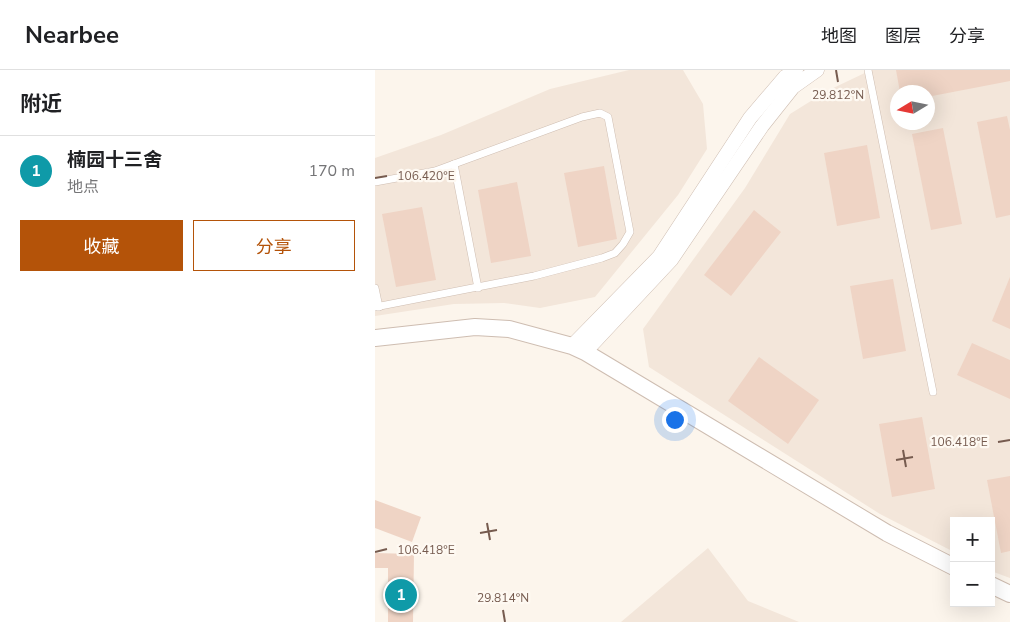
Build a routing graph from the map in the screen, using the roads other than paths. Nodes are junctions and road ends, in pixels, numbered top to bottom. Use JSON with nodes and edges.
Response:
{"nodes":[{"id":1,"x":796,"y":70,"type":"edge"},
{"id":2,"x":817,"y":70,"type":"edge"},
{"id":3,"x":868,"y":70,"type":"edge"},
{"id":4,"x":455,"y":164,"type":"junction"},
{"id":5,"x":375,"y":182,"type":"edge"},
{"id":6,"x":375,"y":288,"type":"edge"},
{"id":7,"x":478,"y":288,"type":"junction"},
{"id":8,"x":377,"y":307,"type":"edge"},
{"id":9,"x":375,"y":338,"type":"edge"},
{"id":10,"x":579,"y":349,"type":"junction"},
{"id":11,"x":933,"y":392,"type":"dead end"},
{"id":12,"x":950,"y":566,"type":"edge"},
{"id":13,"x":995,"y":587,"type":"edge"},
{"id":14,"x":1010,"y":594,"type":"edge"}],
"edges":[{"from":1,"to":10,"type":"street"},
{"from":2,"to":10,"type":"street"},
{"from":3,"to":11,"type":"lane"},
{"from":4,"to":5,"type":"lane"},
{"from":4,"to":7,"type":"lane"},
{"from":4,"to":7,"type":"lane"},
{"from":6,"to":8,"type":"lane"},
{"from":7,"to":8,"type":"lane"},
{"from":9,"to":10,"type":"street"},
{"from":10,"to":12,"type":"street"},
{"from":13,"to":14,"type":"street"}]}
